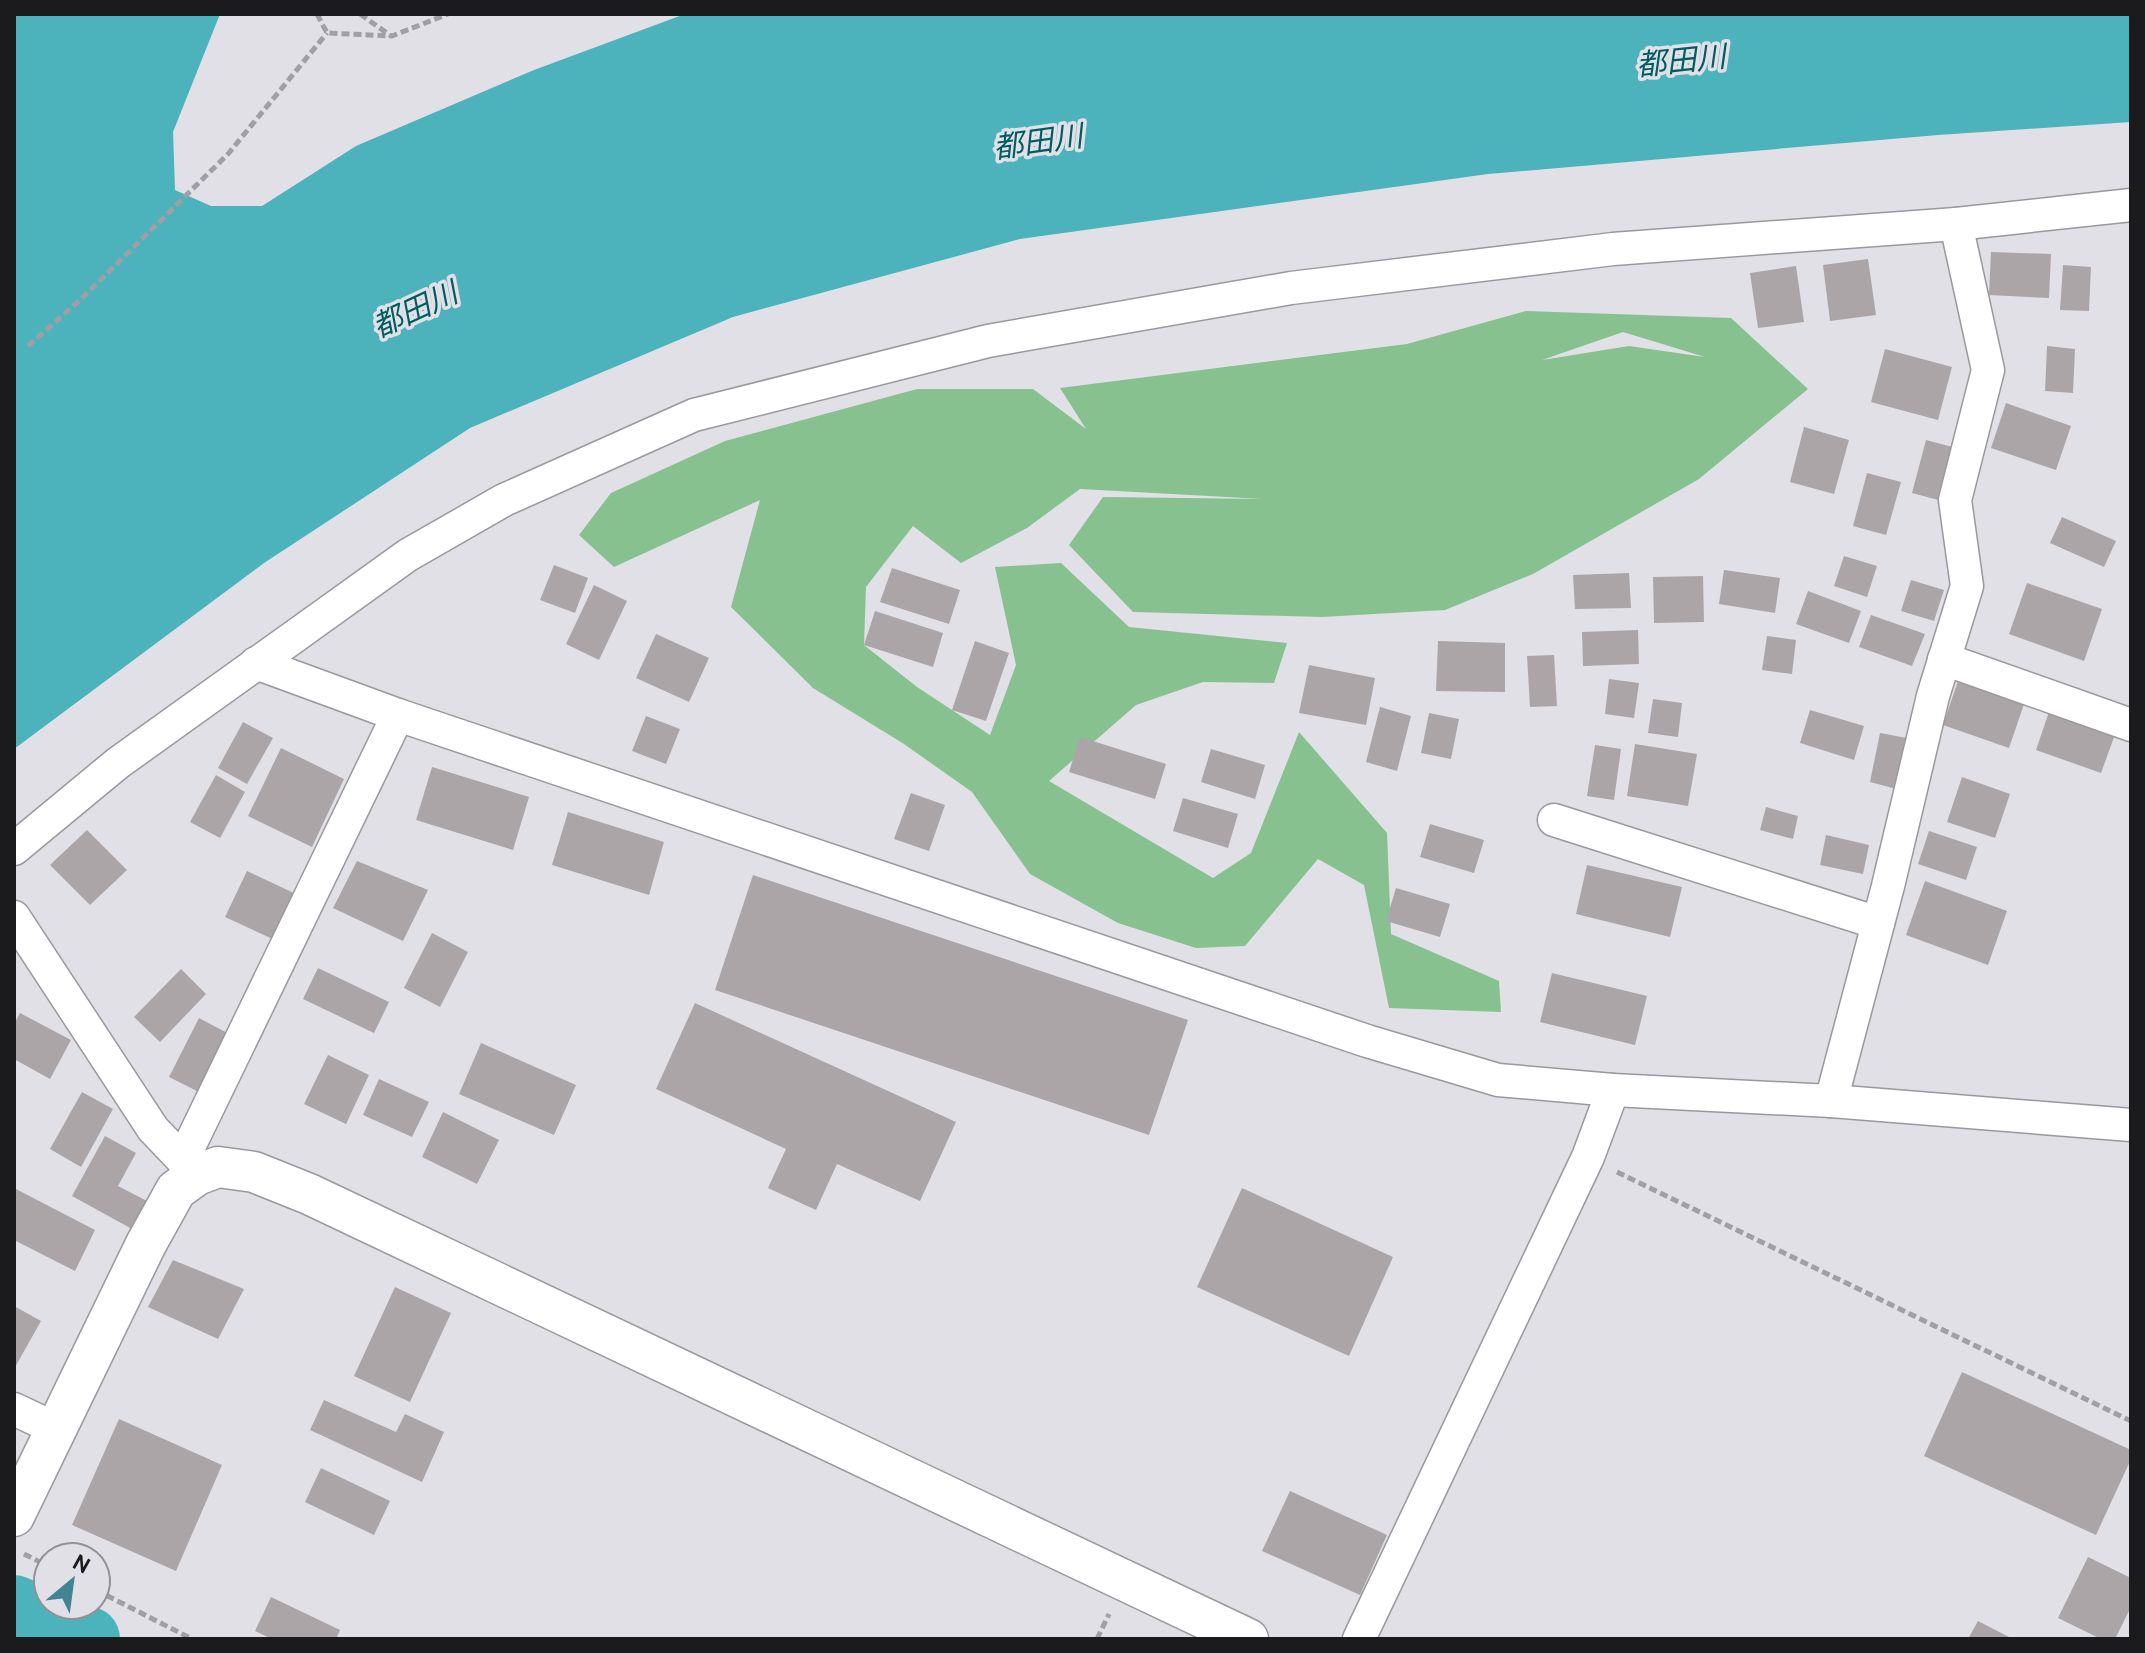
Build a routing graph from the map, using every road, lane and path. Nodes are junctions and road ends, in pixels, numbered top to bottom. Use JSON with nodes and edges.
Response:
{"nodes":[{"id":1,"x":317,"y":14,"type":"edge"},
{"id":2,"x":360,"y":14,"type":"edge"},
{"id":3,"x":448,"y":14,"type":"edge"},
{"id":4,"x":327,"y":33,"type":"junction"},
{"id":5,"x":392,"y":36,"type":"junction"},
{"id":6,"x":2131,"y":205,"type":"edge"},
{"id":7,"x":1956,"y":224,"type":"junction"},
{"id":8,"x":28,"y":346,"type":"dead end"},
{"id":9,"x":1944,"y":659,"type":"junction"},
{"id":10,"x":256,"y":663,"type":"junction"},
{"id":11,"x":398,"y":715,"type":"junction"},
{"id":12,"x":2131,"y":725,"type":"edge"},
{"id":13,"x":1554,"y":820,"type":"dead end"},
{"id":14,"x":14,"y":849,"type":"edge"},
{"id":15,"x":14,"y":917,"type":"edge"},
{"id":16,"x":1878,"y":923,"type":"junction"},
{"id":17,"x":1613,"y":1090,"type":"junction"},
{"id":18,"x":1831,"y":1101,"type":"junction"},
{"id":19,"x":2131,"y":1125,"type":"edge"},
{"id":20,"x":1588,"y":1157,"type":"junction"},
{"id":21,"x":197,"y":1175,"type":"junction"},
{"id":22,"x":14,"y":1409,"type":"edge"},
{"id":23,"x":2131,"y":1421,"type":"edge"},
{"id":24,"x":56,"y":1429,"type":"junction"},
{"id":25,"x":14,"y":1516,"type":"edge"},
{"id":26,"x":14,"y":1549,"type":"edge"},
{"id":27,"x":32,"y":1558,"type":"edge"},
{"id":28,"x":112,"y":1598,"type":"edge"},
{"id":29,"x":192,"y":1639,"type":"edge"},
{"id":30,"x":1248,"y":1639,"type":"edge"},
{"id":31,"x":1359,"y":1639,"type":"edge"}],
"edges":[{"from":1,"to":4,"type":"path"},
{"from":2,"to":5,"type":"path"},
{"from":3,"to":5,"type":"path"},
{"from":4,"to":5,"type":"path"},
{"from":4,"to":8,"type":"path"},
{"from":6,"to":7,"type":"street"},
{"from":7,"to":9,"type":"street"},
{"from":7,"to":10,"type":"street"},
{"from":9,"to":12,"type":"street"},
{"from":9,"to":16,"type":"street"},
{"from":10,"to":11,"type":"street"},
{"from":10,"to":14,"type":"street"},
{"from":11,"to":17,"type":"street"},
{"from":11,"to":21,"type":"street"},
{"from":13,"to":16,"type":"street"},
{"from":15,"to":21,"type":"street"},
{"from":16,"to":18,"type":"street"},
{"from":17,"to":18,"type":"street"},
{"from":17,"to":20,"type":"street"},
{"from":18,"to":19,"type":"street"},
{"from":20,"to":23,"type":"path"},
{"from":20,"to":31,"type":"street"},
{"from":21,"to":24,"type":"street"},
{"from":21,"to":30,"type":"street"},
{"from":22,"to":24,"type":"street"},
{"from":24,"to":25,"type":"street"},
{"from":26,"to":27,"type":"path"},
{"from":28,"to":29,"type":"path"}]}
